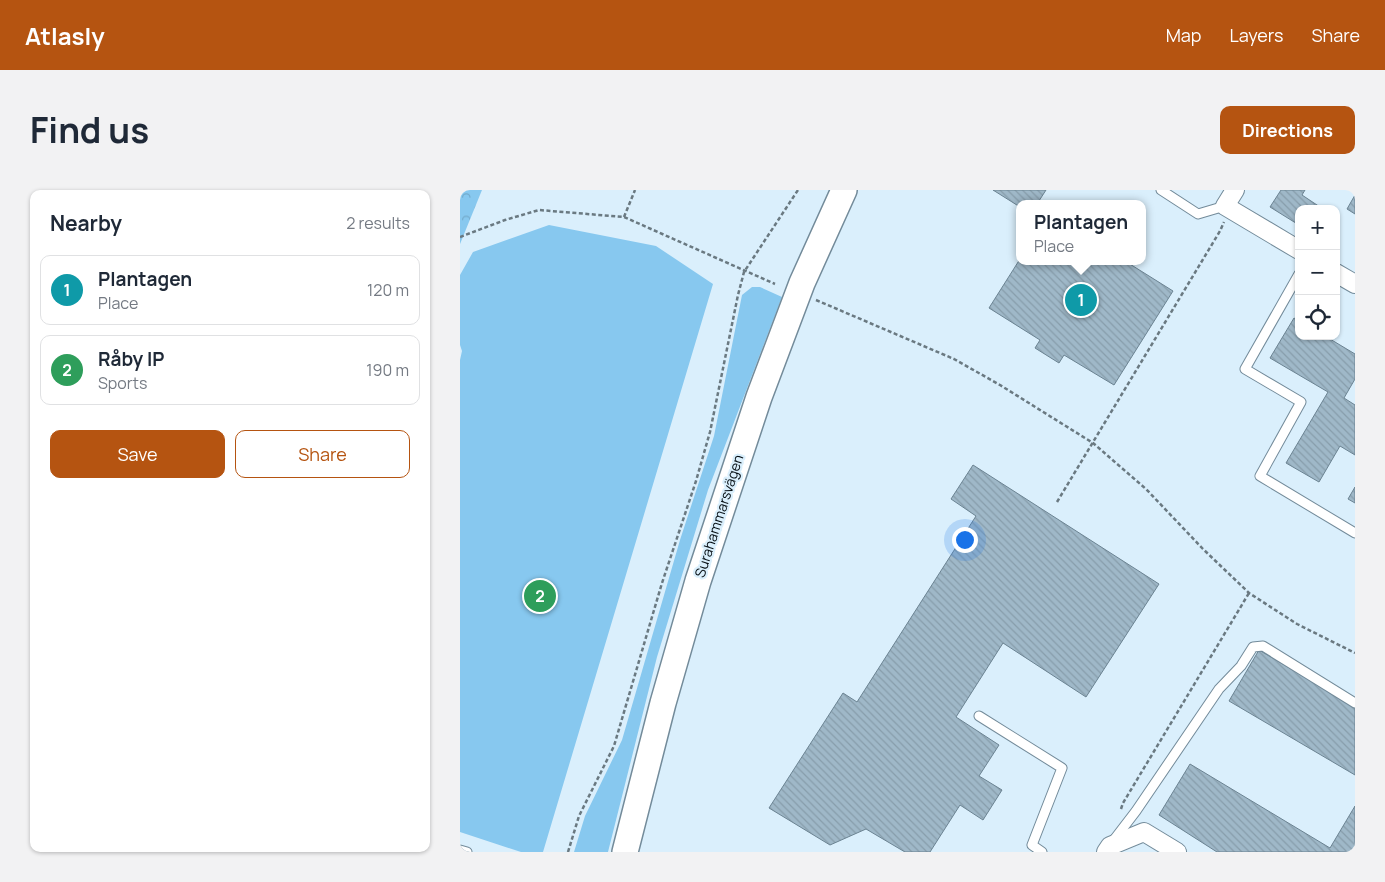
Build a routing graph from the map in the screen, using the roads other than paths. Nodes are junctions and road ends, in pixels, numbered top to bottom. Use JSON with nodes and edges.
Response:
{"nodes":[{"id":1,"x":844,"y":190,"type":"edge"},
{"id":2,"x":1161,"y":190,"type":"edge"},
{"id":3,"x":1235,"y":190,"type":"edge"},
{"id":4,"x":1225,"y":214,"type":"junction"},
{"id":5,"x":1295,"y":248,"type":"edge"},
{"id":6,"x":1340,"y":275,"type":"edge"},
{"id":7,"x":1295,"y":281,"type":"edge"},
{"id":8,"x":1355,"y":284,"type":"edge"},
{"id":9,"x":1355,"y":533,"type":"edge"},
{"id":10,"x":1355,"y":703,"type":"edge"},
{"id":11,"x":979,"y":716,"type":"dead end"},
{"id":12,"x":1108,"y":849,"type":"edge"},
{"id":13,"x":460,"y":850,"type":"edge"},
{"id":14,"x":467,"y":852,"type":"edge"},
{"id":15,"x":625,"y":852,"type":"edge"},
{"id":16,"x":1042,"y":852,"type":"edge"},
{"id":17,"x":1177,"y":852,"type":"edge"}],
"edges":[{"from":1,"to":15,"type":"main road","name":"Surahammarsvägen"},
{"from":2,"to":4,"type":"lane"},
{"from":3,"to":4,"type":"street"},
{"from":4,"to":5,"type":"street"},
{"from":6,"to":8,"type":"street"},
{"from":7,"to":9,"type":"lane"},
{"from":10,"to":12,"type":"lane"},
{"from":11,"to":16,"type":"lane"},
{"from":12,"to":17,"type":"street"},
{"from":13,"to":14,"type":"lane"}]}
